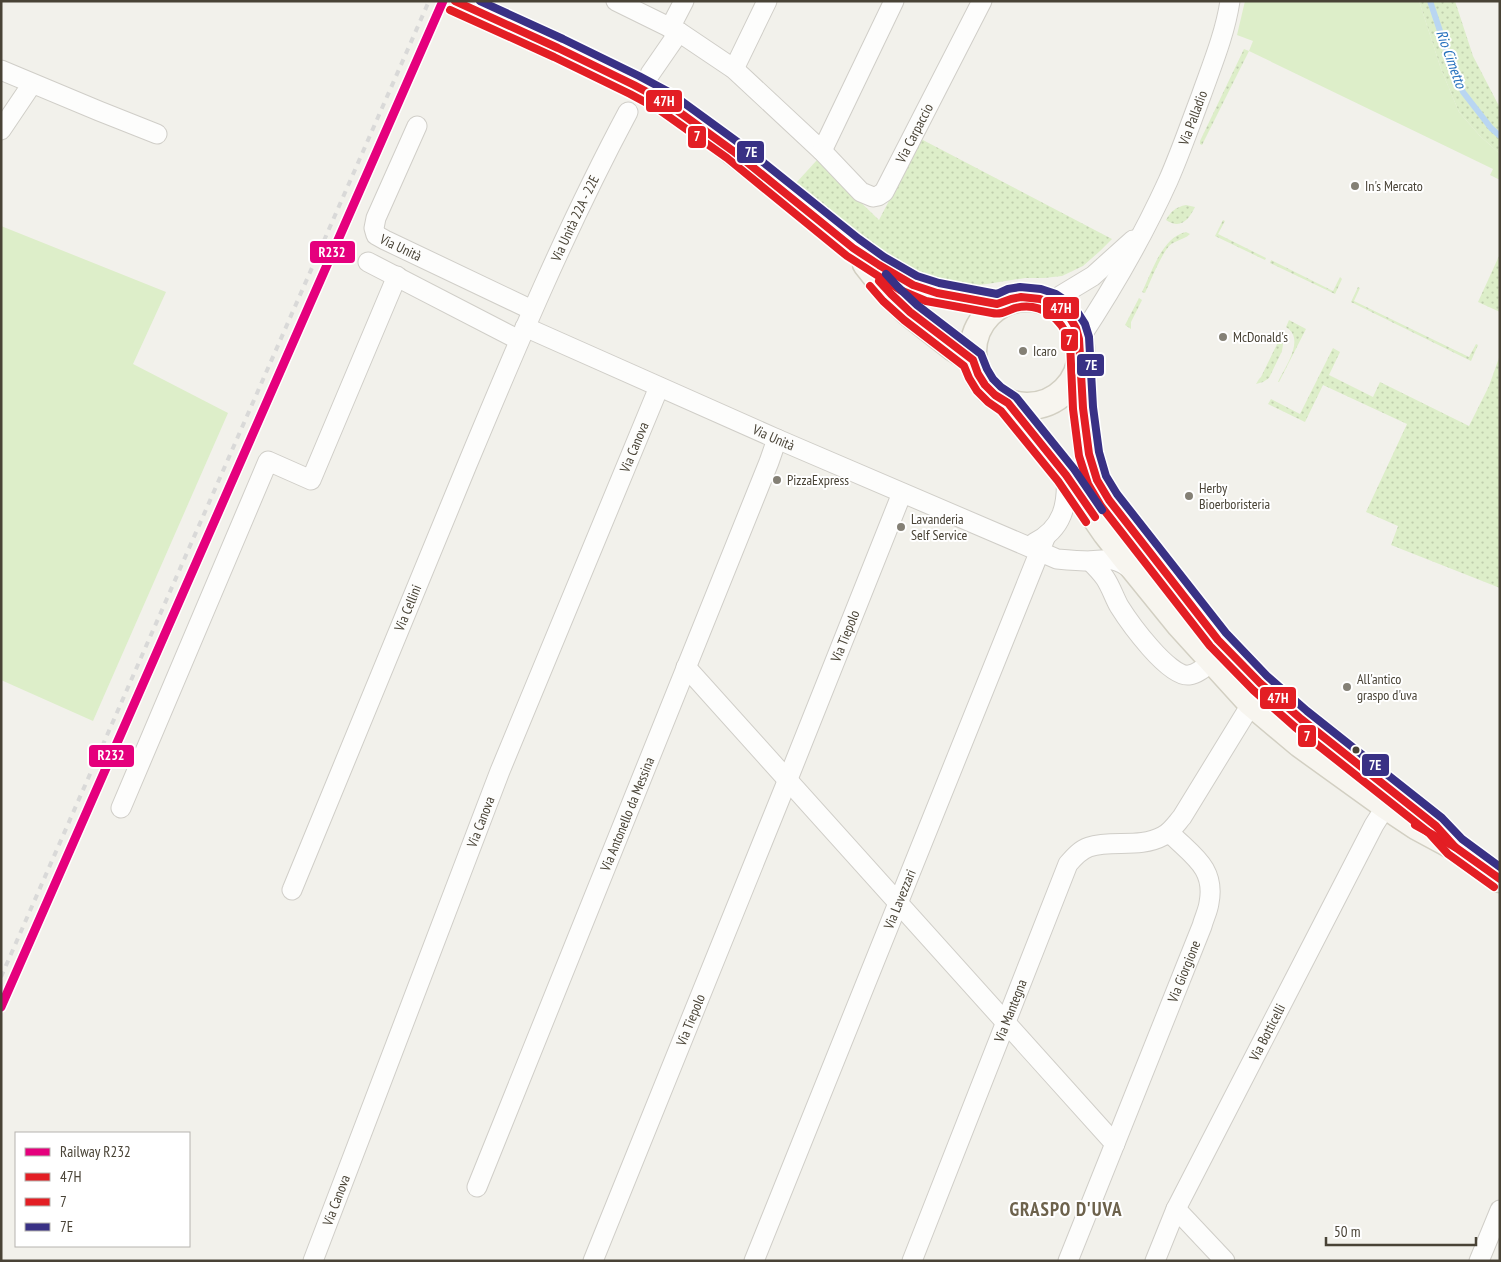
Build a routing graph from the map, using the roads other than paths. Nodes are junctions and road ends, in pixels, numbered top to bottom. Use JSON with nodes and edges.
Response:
{"nodes":[{"id":1,"x":454,"y":1,"type":"edge"},
{"id":2,"x":616,"y":1,"type":"edge"},
{"id":3,"x":684,"y":1,"type":"edge"},
{"id":4,"x":767,"y":1,"type":"edge"},
{"id":5,"x":894,"y":1,"type":"edge"},
{"id":6,"x":982,"y":1,"type":"edge"},
{"id":7,"x":1230,"y":1,"type":"edge"},
{"id":8,"x":675,"y":30,"type":"junction"},
{"id":9,"x":734,"y":69,"type":"junction"},
{"id":10,"x":1,"y":70,"type":"edge"},
{"id":11,"x":640,"y":78,"type":"junction"},
{"id":12,"x":32,"y":84,"type":"junction"},
{"id":13,"x":628,"y":112,"type":"dead end"},
{"id":14,"x":416,"y":126,"type":"dead end"},
{"id":15,"x":1,"y":130,"type":"edge"},
{"id":16,"x":157,"y":134,"type":"dead end"},
{"id":17,"x":822,"y":151,"type":"junction"},
{"id":18,"x":1144,"y":231,"type":"junction"},
{"id":19,"x":853,"y":248,"type":"junction"},
{"id":20,"x":368,"y":262,"type":"dead end"},
{"id":21,"x":397,"y":276,"type":"junction"},
{"id":22,"x":1050,"y":302,"type":"junction"},
{"id":23,"x":1000,"y":304,"type":"junction"},
{"id":24,"x":526,"y":326,"type":"junction"},
{"id":25,"x":1080,"y":338,"type":"junction"},
{"id":26,"x":973,"y":360,"type":"junction"},
{"id":27,"x":1080,"y":364,"type":"junction"},
{"id":28,"x":659,"y":387,"type":"junction"},
{"id":29,"x":1008,"y":403,"type":"junction"},
{"id":30,"x":777,"y":439,"type":"junction"},
{"id":31,"x":1087,"y":444,"type":"junction"},
{"id":32,"x":1066,"y":475,"type":"junction"},
{"id":33,"x":902,"y":493,"type":"junction"},
{"id":34,"x":1106,"y":533,"type":"junction"},
{"id":35,"x":1036,"y":545,"type":"junction"},
{"id":36,"x":1085,"y":561,"type":"junction"},
{"id":37,"x":1140,"y":576,"type":"junction"},
{"id":38,"x":1217,"y":652,"type":"junction"},
{"id":39,"x":686,"y":667,"type":"junction"},
{"id":40,"x":1250,"y":702,"type":"junction"},
{"id":41,"x":1313,"y":728,"type":"junction"},
{"id":42,"x":788,"y":779,"type":"junction"},
{"id":43,"x":1386,"y":806,"type":"junction"},
{"id":44,"x":121,"y":808,"type":"dead end"},
{"id":45,"x":1169,"y":832,"type":"junction"},
{"id":46,"x":1454,"y":847,"type":"junction"},
{"id":47,"x":1500,"y":879,"type":"edge"},
{"id":48,"x":292,"y":890,"type":"dead end"},
{"id":49,"x":898,"y":901,"type":"junction"},
{"id":50,"x":1006,"y":1022,"type":"junction"},
{"id":51,"x":1115,"y":1144,"type":"junction"},
{"id":52,"x":477,"y":1187,"type":"dead end"},
{"id":53,"x":1176,"y":1209,"type":"junction"},
{"id":54,"x":1500,"y":1210,"type":"edge"},
{"id":55,"x":313,"y":1261,"type":"edge"},
{"id":56,"x":592,"y":1261,"type":"edge"},
{"id":57,"x":754,"y":1261,"type":"edge"},
{"id":58,"x":912,"y":1261,"type":"edge"},
{"id":59,"x":1068,"y":1261,"type":"edge"},
{"id":60,"x":1155,"y":1261,"type":"edge"},
{"id":61,"x":1225,"y":1261,"type":"edge"},
{"id":62,"x":1479,"y":1261,"type":"edge"}],
"edges":[{"from":1,"to":11,"type":"street"},
{"from":2,"to":8,"type":"street","name":"Via Carpaccio"},
{"from":3,"to":8,"type":"street"},
{"from":4,"to":9,"type":"street"},
{"from":5,"to":17,"type":"street"},
{"from":6,"to":17,"type":"street","name":"Via Carpaccio"},
{"from":7,"to":18,"type":"street","name":"Via Palladio"},
{"from":8,"to":9,"type":"street","name":"Via Carpaccio"},
{"from":8,"to":11,"type":"street"},
{"from":9,"to":17,"type":"street","name":"Via Carpaccio"},
{"from":10,"to":12,"type":"street"},
{"from":11,"to":19,"type":"street","bridge":true},
{"from":12,"to":15,"type":"street"},
{"from":12,"to":16,"type":"street"},
{"from":13,"to":24,"type":"street","name":"Via Unità 22A - 22E"},
{"from":14,"to":24,"type":"street","name":"Via Unità"},
{"from":18,"to":22,"type":"street","name":"Via Palladio"},
{"from":18,"to":25,"type":"street","name":"Via Palladio"},
{"from":19,"to":23,"type":"street"},
{"from":19,"to":26,"type":"street"},
{"from":20,"to":21,"type":"street","name":"Via Unità"},
{"from":21,"to":24,"type":"street","name":"Via Unità"},
{"from":21,"to":44,"type":"street"},
{"from":22,"to":23,"type":"street"},
{"from":22,"to":25,"type":"street"},
{"from":23,"to":26,"type":"street"},
{"from":24,"to":28,"type":"street","name":"Via Unità"},
{"from":24,"to":48,"type":"street","name":"Via Cellini"},
{"from":25,"to":27,"type":"street"},
{"from":26,"to":29,"type":"street"},
{"from":27,"to":29,"type":"street"},
{"from":27,"to":31,"type":"street"},
{"from":28,"to":30,"type":"street","name":"Via Unità"},
{"from":28,"to":55,"type":"street","name":"Via Canova"},
{"from":29,"to":32,"type":"street"},
{"from":30,"to":33,"type":"street","name":"Via Unità"},
{"from":30,"to":39,"type":"street","name":"Via Antonello da Messina"},
{"from":31,"to":34,"type":"street"},
{"from":31,"to":38,"type":"street"},
{"from":32,"to":34,"type":"street"},
{"from":32,"to":35,"type":"street"},
{"from":33,"to":35,"type":"street","name":"Via Unità"},
{"from":33,"to":42,"type":"street","name":"Via Tiepolo"},
{"from":34,"to":36,"type":"street"},
{"from":34,"to":37,"type":"street"},
{"from":35,"to":36,"type":"street","name":"Via Unità"},
{"from":35,"to":49,"type":"street","name":"Via Lavezzari"},
{"from":36,"to":37,"type":"street","name":"Via Unità"},
{"from":36,"to":38,"type":"street"},
{"from":37,"to":38,"type":"street"},
{"from":38,"to":40,"type":"street"},
{"from":38,"to":41,"type":"street"},
{"from":39,"to":42,"type":"street"},
{"from":39,"to":52,"type":"street","name":"Via Antonello da Messina"},
{"from":40,"to":41,"type":"street"},
{"from":40,"to":43,"type":"street"},
{"from":40,"to":45,"type":"street"},
{"from":41,"to":46,"type":"street"},
{"from":42,"to":49,"type":"street"},
{"from":42,"to":56,"type":"street","name":"Via Tiepolo"},
{"from":43,"to":46,"type":"street"},
{"from":43,"to":53,"type":"street","name":"Via Botticelli"},
{"from":45,"to":50,"type":"street","name":"Via Mantegna"},
{"from":45,"to":51,"type":"street","name":"Via Giorgione"},
{"from":46,"to":47,"type":"street"},
{"from":49,"to":50,"type":"street"},
{"from":49,"to":57,"type":"street","name":"Via Lavezzari"},
{"from":50,"to":51,"type":"street"},
{"from":50,"to":58,"type":"street","name":"Via Mantegna"},
{"from":51,"to":59,"type":"street","name":"Via Giorgione"},
{"from":53,"to":60,"type":"street","name":"Via Botticelli"},
{"from":53,"to":61,"type":"street"},
{"from":54,"to":62,"type":"street"}]}
